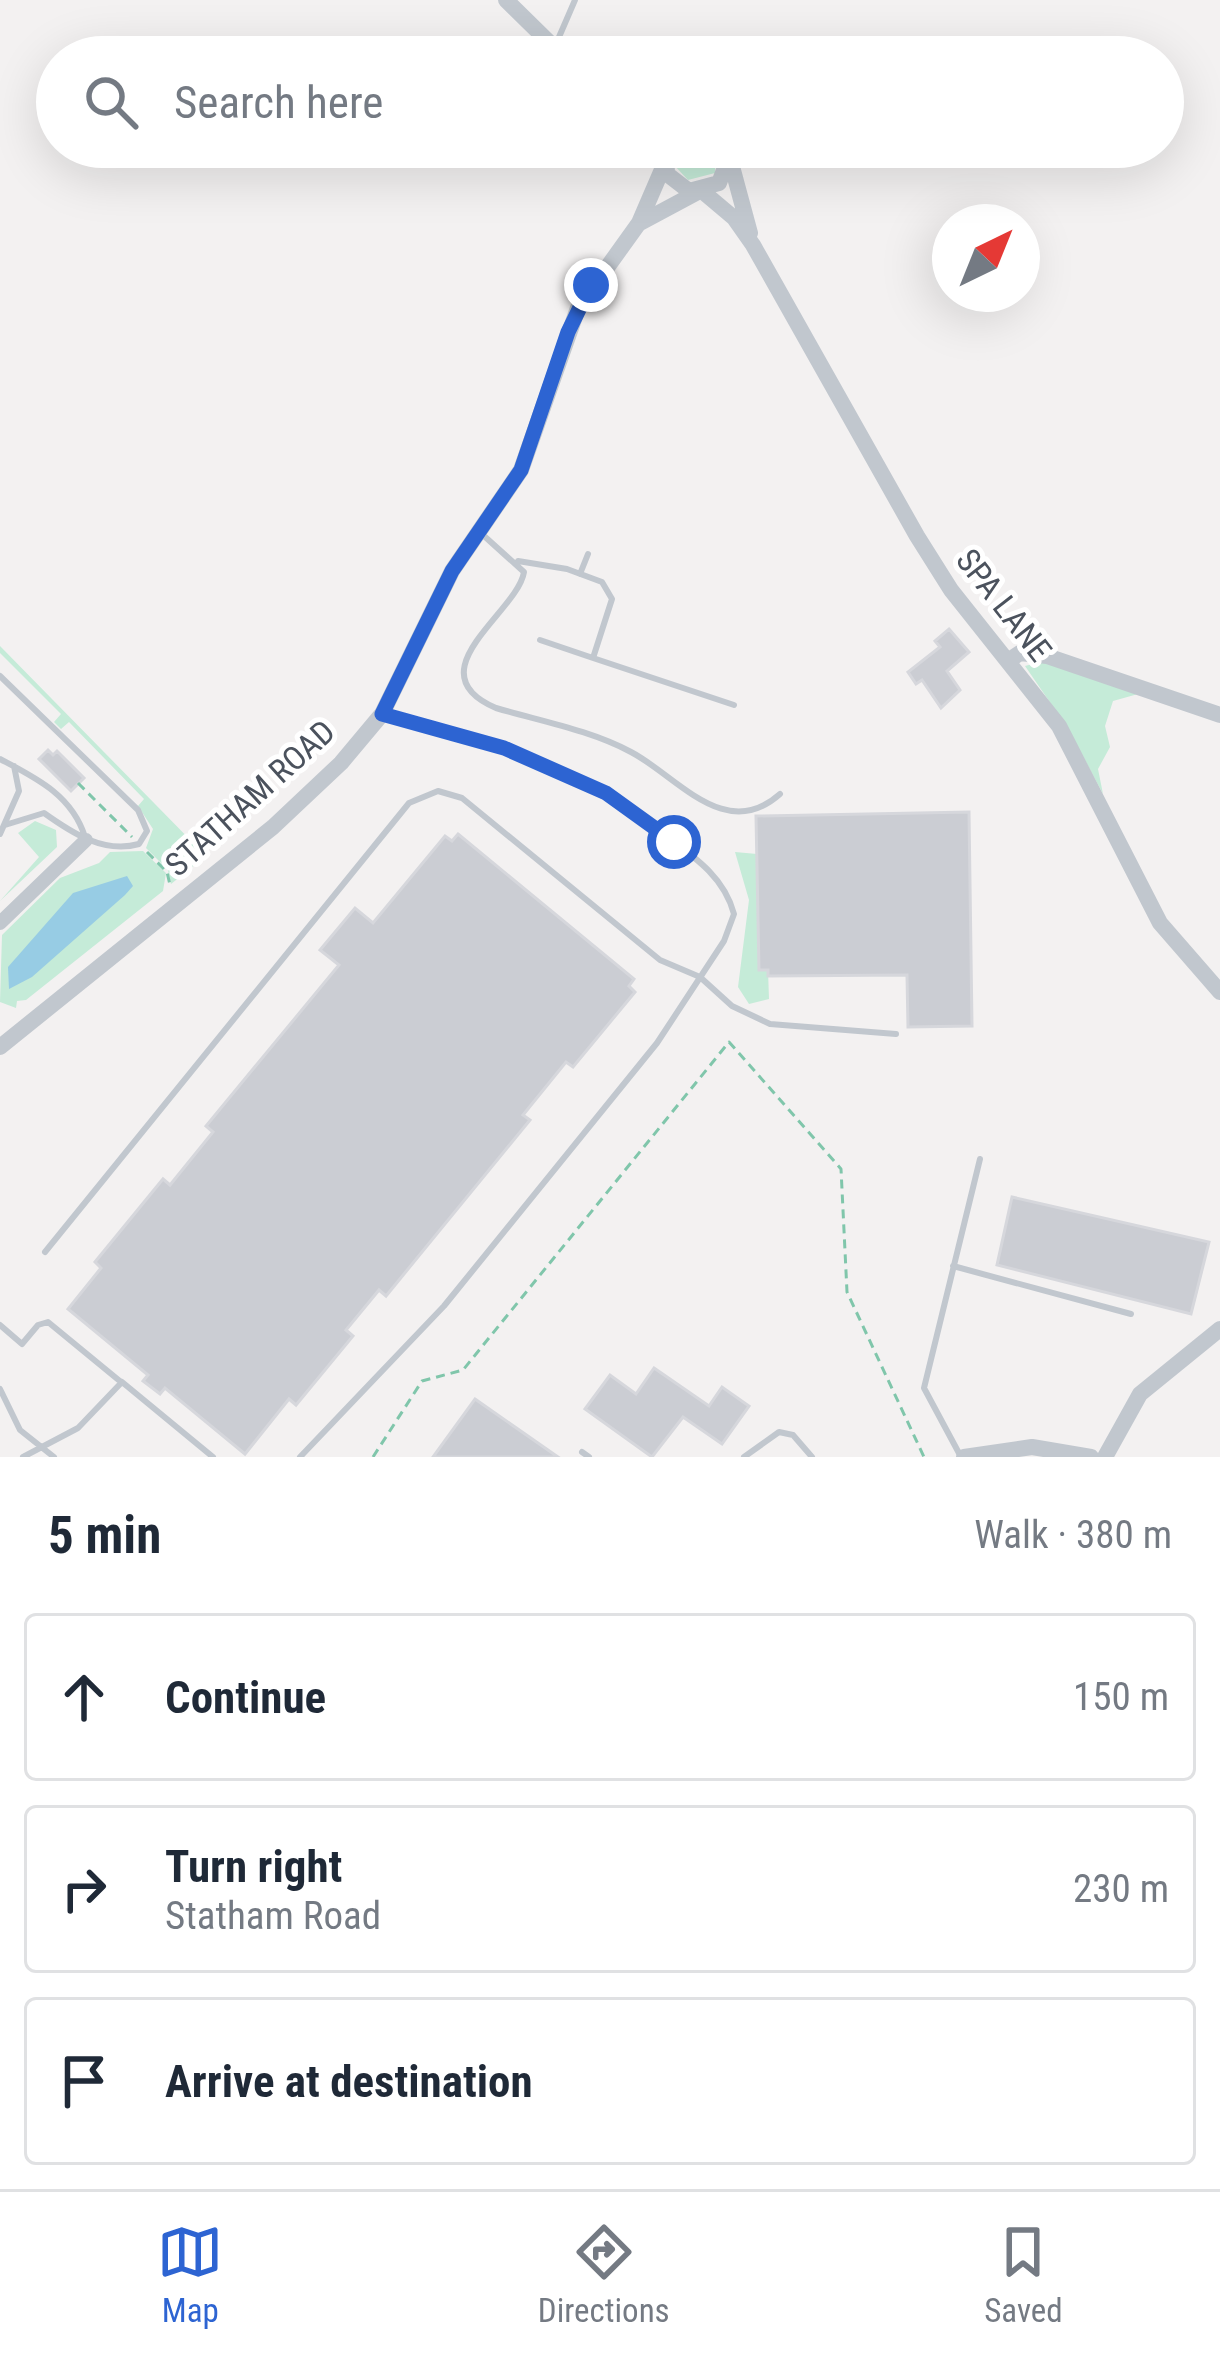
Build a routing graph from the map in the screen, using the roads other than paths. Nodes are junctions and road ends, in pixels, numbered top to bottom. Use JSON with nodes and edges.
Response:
{"nodes":[{"id":1,"x":506,"y":0,"type":"edge"},
{"id":2,"x":575,"y":0,"type":"edge"},
{"id":3,"x":543,"y":36,"type":"edge"},
{"id":4,"x":565,"y":36,"type":"edge"},
{"id":5,"x":660,"y":168,"type":"edge"},
{"id":6,"x":668,"y":168,"type":"edge"},
{"id":7,"x":726,"y":168,"type":"edge"},
{"id":8,"x":732,"y":168,"type":"edge"},
{"id":9,"x":701,"y":192,"type":"junction"},
{"id":10,"x":639,"y":224,"type":"junction"},
{"id":11,"x":753,"y":245,"type":"junction"},
{"id":12,"x":481,"y":533,"type":"junction"},
{"id":13,"x":588,"y":554,"type":"dead end"},
{"id":14,"x":516,"y":561,"type":"junction"},
{"id":15,"x":580,"y":574,"type":"junction"},
{"id":16,"x":540,"y":640,"type":"dead end"},
{"id":17,"x":593,"y":658,"type":"junction"},
{"id":18,"x":1008,"y":661,"type":"junction"},
{"id":19,"x":0,"y":676,"type":"edge"},
{"id":20,"x":734,"y":705,"type":"dead end"},
{"id":21,"x":382,"y":714,"type":"junction"},
{"id":22,"x":1220,"y":715,"type":"edge"},
{"id":23,"x":0,"y":759,"type":"edge"},
{"id":24,"x":14,"y":766,"type":"junction"},
{"id":25,"x":780,"y":794,"type":"dead end"},
{"id":26,"x":5,"y":825,"type":"junction"},
{"id":27,"x":0,"y":834,"type":"edge"},
{"id":28,"x":86,"y":840,"type":"junction"},
{"id":29,"x":0,"y":923,"type":"edge"},
{"id":30,"x":700,"y":977,"type":"junction"},
{"id":31,"x":1220,"y":992,"type":"edge"},
{"id":32,"x":896,"y":1034,"type":"dead end"},
{"id":33,"x":1,"y":1043,"type":"edge"},
{"id":34,"x":980,"y":1159,"type":"dead end"},
{"id":35,"x":45,"y":1252,"type":"dead end"},
{"id":36,"x":953,"y":1266,"type":"junction"},
{"id":37,"x":1131,"y":1314,"type":"dead end"},
{"id":38,"x":0,"y":1325,"type":"edge"},
{"id":39,"x":1220,"y":1330,"type":"edge"},
{"id":40,"x":122,"y":1382,"type":"junction"},
{"id":41,"x":0,"y":1389,"type":"edge"},
{"id":42,"x":43,"y":1448,"type":"junction"},
{"id":43,"x":23,"y":1457,"type":"edge"},
{"id":44,"x":53,"y":1457,"type":"edge"},
{"id":45,"x":213,"y":1457,"type":"edge"},
{"id":46,"x":300,"y":1457,"type":"edge"},
{"id":47,"x":744,"y":1457,"type":"edge"},
{"id":48,"x":812,"y":1457,"type":"edge"},
{"id":49,"x":963,"y":1457,"type":"edge"},
{"id":50,"x":1090,"y":1457,"type":"edge"},
{"id":51,"x":1105,"y":1457,"type":"edge"}],
"edges":[{"from":1,"to":3,"type":"street"},
{"from":2,"to":4,"type":"lane"},
{"from":5,"to":10,"type":"street","name":"STATHAM ROAD"},
{"from":6,"to":9,"type":"street","name":"SPA LANE"},
{"from":7,"to":9,"type":"street"},
{"from":8,"to":11,"type":"street","name":"SPA LANE"},
{"from":9,"to":10,"type":"street","name":"STATHAM ROAD"},
{"from":9,"to":11,"type":"street","name":"SPA LANE"},
{"from":10,"to":12,"type":"street","name":"STATHAM ROAD"},
{"from":11,"to":18,"type":"street","name":"SPA LANE"},
{"from":12,"to":14,"type":"lane"},
{"from":12,"to":21,"type":"street","name":"STATHAM ROAD"},
{"from":13,"to":15,"type":"lane"},
{"from":14,"to":15,"type":"lane"},
{"from":14,"to":25,"type":"lane"},
{"from":15,"to":17,"type":"lane"},
{"from":16,"to":17,"type":"lane"},
{"from":17,"to":20,"type":"lane"},
{"from":18,"to":22,"type":"street"},
{"from":18,"to":31,"type":"street","name":"SPA LANE"},
{"from":19,"to":28,"type":"lane"},
{"from":21,"to":30,"type":"lane"},
{"from":21,"to":33,"type":"street","name":"STATHAM ROAD"},
{"from":23,"to":24,"type":"lane"},
{"from":24,"to":26,"type":"lane"},
{"from":24,"to":28,"type":"lane"},
{"from":26,"to":27,"type":"lane"},
{"from":26,"to":28,"type":"lane"},
{"from":28,"to":29,"type":"street"},
{"from":30,"to":32,"type":"lane"},
{"from":30,"to":35,"type":"lane"},
{"from":30,"to":46,"type":"lane"},
{"from":34,"to":36,"type":"lane"},
{"from":36,"to":37,"type":"lane"},
{"from":36,"to":49,"type":"lane"},
{"from":38,"to":40,"type":"lane"},
{"from":39,"to":51,"type":"street"},
{"from":40,"to":42,"type":"lane"},
{"from":40,"to":45,"type":"lane"},
{"from":41,"to":42,"type":"lane"},
{"from":42,"to":43,"type":"lane"},
{"from":42,"to":44,"type":"lane"},
{"from":47,"to":48,"type":"lane"},
{"from":49,"to":50,"type":"street"}]}
